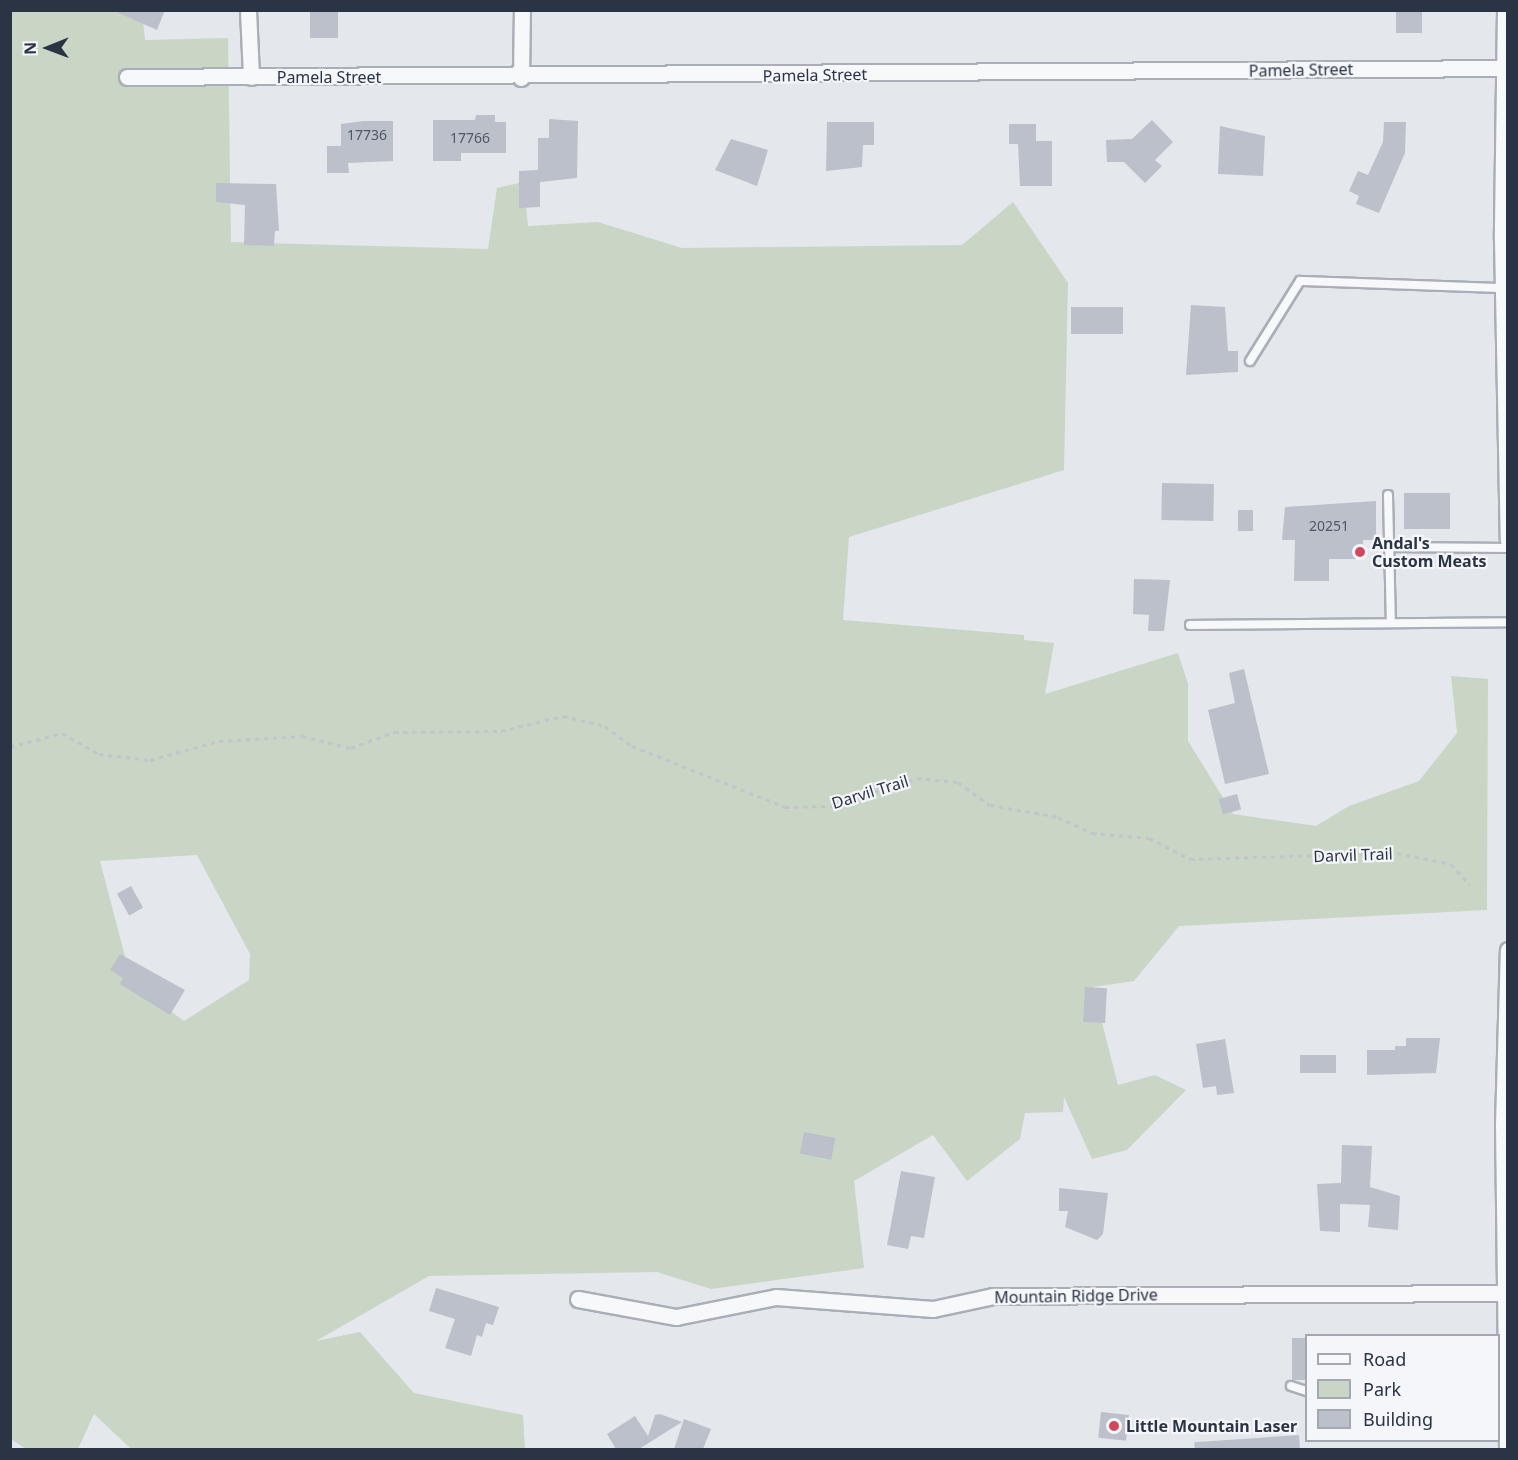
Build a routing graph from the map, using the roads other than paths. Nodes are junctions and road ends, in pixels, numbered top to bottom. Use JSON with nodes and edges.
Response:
{"nodes":[{"id":1,"x":248,"y":10,"type":"edge"},
{"id":2,"x":522,"y":10,"type":"edge"},
{"id":3,"x":1505,"y":10,"type":"edge"},
{"id":4,"x":1503,"y":68,"type":"junction"},
{"id":5,"x":127,"y":77,"type":"dead end"},
{"id":6,"x":251,"y":77,"type":"junction"},
{"id":7,"x":521,"y":78,"type":"junction"},
{"id":8,"x":1505,"y":239,"type":"edge"},
{"id":9,"x":1502,"y":288,"type":"junction"},
{"id":10,"x":1250,"y":361,"type":"dead end"},
{"id":11,"x":1506,"y":371,"type":"edge"},
{"id":12,"x":1388,"y":495,"type":"dead end"},
{"id":13,"x":1508,"y":540,"type":"edge"},
{"id":14,"x":1390,"y":547,"type":"junction"},
{"id":15,"x":1508,"y":548,"type":"edge"},
{"id":16,"x":1508,"y":621,"type":"edge"},
{"id":17,"x":1391,"y":623,"type":"junction"},
{"id":18,"x":1190,"y":625,"type":"dead end"},
{"id":19,"x":1508,"y":950,"type":"edge"},
{"id":20,"x":1507,"y":982,"type":"edge"},
{"id":21,"x":1506,"y":1293,"type":"edge"},
{"id":22,"x":578,"y":1299,"type":"dead end"},
{"id":23,"x":1507,"y":1377,"type":"edge"},
{"id":24,"x":1291,"y":1386,"type":"dead end"},
{"id":25,"x":1305,"y":1391,"type":"edge"},
{"id":26,"x":1507,"y":1449,"type":"edge"}],
"edges":[{"from":1,"to":6,"type":"street"},
{"from":2,"to":7,"type":"street"},
{"from":3,"to":4,"type":"street"},
{"from":4,"to":7,"type":"street","name":"Pamela Street"},
{"from":4,"to":8,"type":"street"},
{"from":5,"to":6,"type":"street","name":"Pamela Street"},
{"from":6,"to":7,"type":"street","name":"Pamela Street"},
{"from":8,"to":9,"type":"street"},
{"from":9,"to":10,"type":"lane"},
{"from":9,"to":11,"type":"street"},
{"from":11,"to":13,"type":"street"},
{"from":12,"to":14,"type":"lane"},
{"from":14,"to":15,"type":"lane"},
{"from":14,"to":17,"type":"lane"},
{"from":16,"to":17,"type":"lane"},
{"from":17,"to":18,"type":"lane"},
{"from":19,"to":20,"type":"street"},
{"from":20,"to":21,"type":"street"},
{"from":21,"to":22,"type":"street","name":"Mountain Ridge Drive"},
{"from":21,"to":23,"type":"street"},
{"from":23,"to":26,"type":"street"},
{"from":24,"to":25,"type":"lane"}]}
